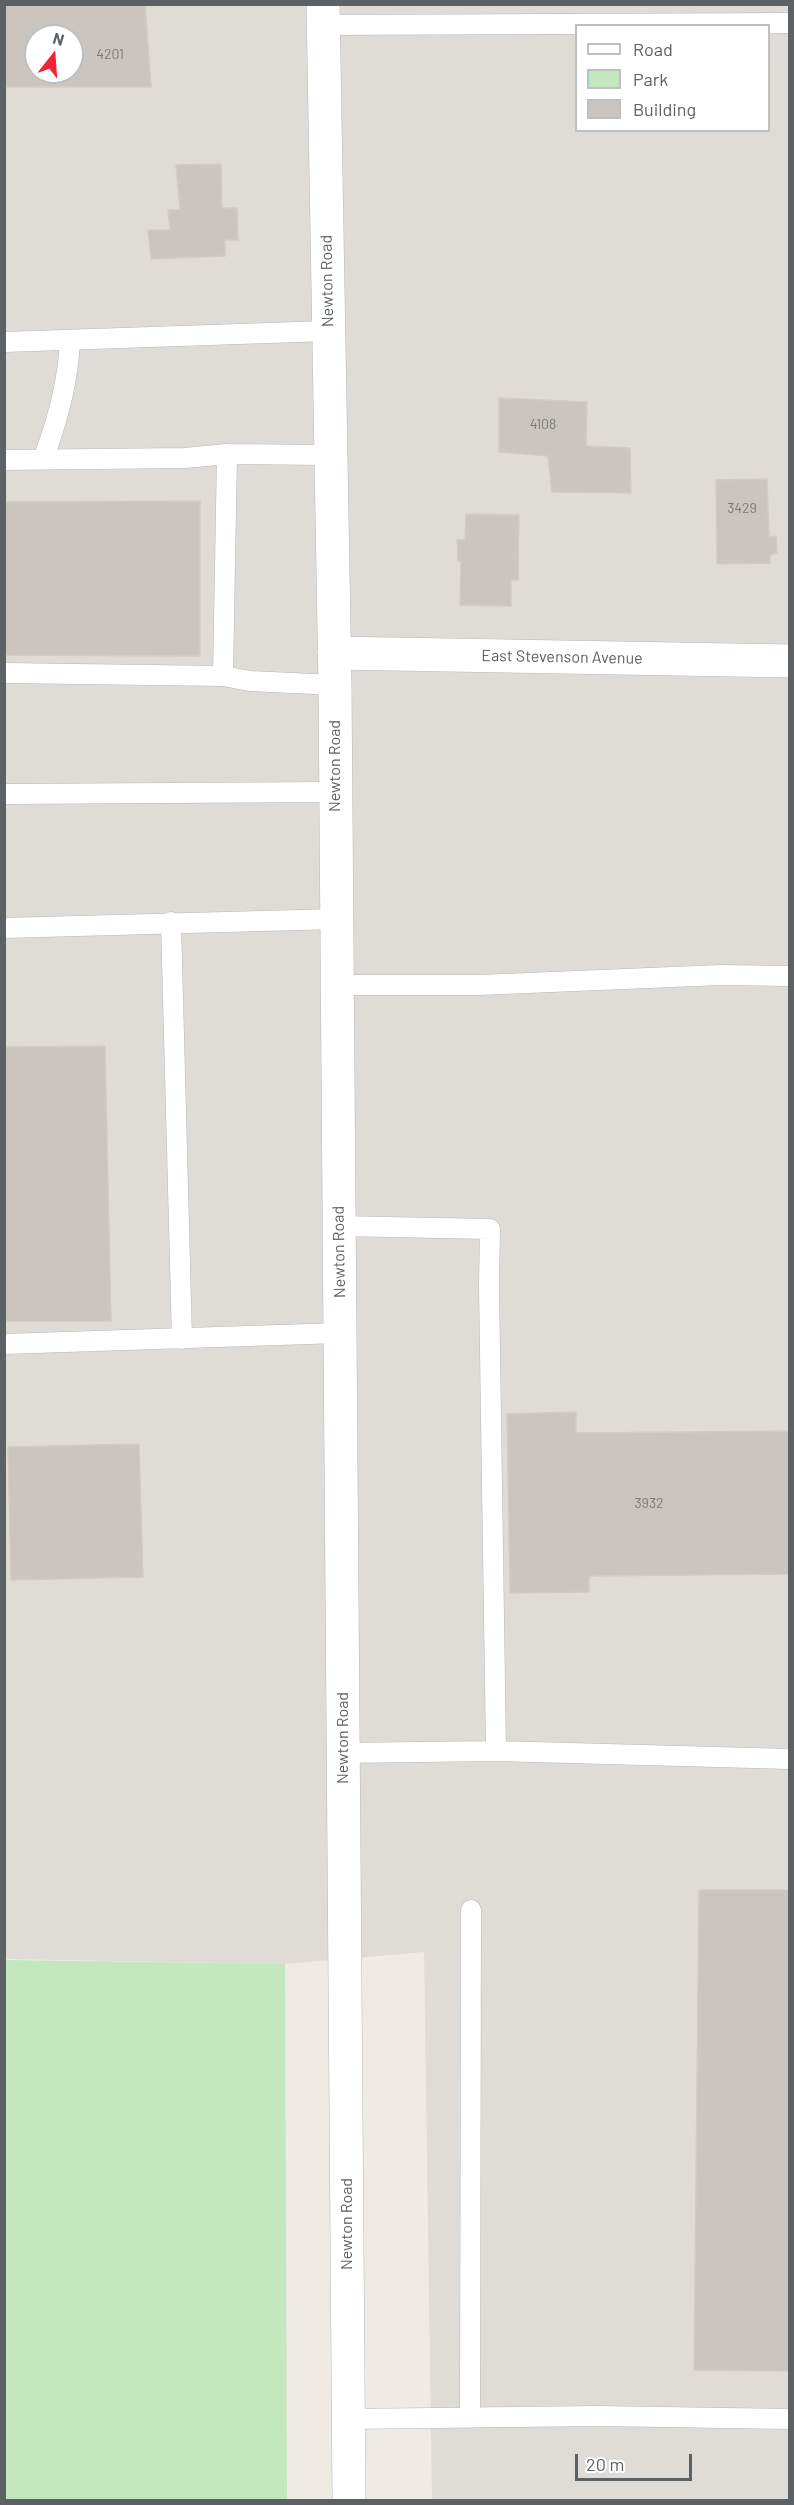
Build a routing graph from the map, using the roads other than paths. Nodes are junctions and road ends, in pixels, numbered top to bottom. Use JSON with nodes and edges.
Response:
{"nodes":[{"id":1,"x":323,"y":15,"type":"edge"},
{"id":2,"x":789,"y":22,"type":"edge"},
{"id":3,"x":327,"y":331,"type":"junction"},
{"id":4,"x":70,"y":341,"type":"junction"},
{"id":5,"x":4,"y":342,"type":"edge"},
{"id":6,"x":228,"y":454,"type":"junction"},
{"id":7,"x":330,"y":455,"type":"junction"},
{"id":8,"x":43,"y":459,"type":"junction"},
{"id":9,"x":4,"y":460,"type":"edge"},
{"id":10,"x":789,"y":661,"type":"edge"},
{"id":11,"x":335,"y":669,"type":"junction"},
{"id":12,"x":4,"y":673,"type":"edge"},
{"id":13,"x":223,"y":676,"type":"junction"},
{"id":14,"x":335,"y":792,"type":"junction"},
{"id":15,"x":4,"y":794,"type":"edge"},
{"id":16,"x":336,"y":919,"type":"junction"},
{"id":17,"x":171,"y":922,"type":"junction"},
{"id":18,"x":4,"y":928,"type":"edge"},
{"id":19,"x":789,"y":976,"type":"edge"},
{"id":20,"x":336,"y":985,"type":"junction"},
{"id":21,"x":339,"y":1226,"type":"junction"},
{"id":22,"x":340,"y":1333,"type":"junction"},
{"id":23,"x":182,"y":1339,"type":"junction"},
{"id":24,"x":4,"y":1344,"type":"edge"},
{"id":25,"x":496,"y":1751,"type":"junction"},
{"id":26,"x":343,"y":1753,"type":"junction"},
{"id":27,"x":789,"y":1759,"type":"edge"},
{"id":28,"x":471,"y":1910,"type":"dead end"},
{"id":29,"x":470,"y":2418,"type":"junction"},
{"id":30,"x":348,"y":2419,"type":"junction"},
{"id":31,"x":789,"y":2419,"type":"edge"},
{"id":32,"x":349,"y":2500,"type":"edge"}],
"edges":[{"from":1,"to":2,"type":"lane"},
{"from":1,"to":3,"type":"street","name":"Newton Road"},
{"from":3,"to":4,"type":"lane"},
{"from":3,"to":7,"type":"street","name":"Newton Road"},
{"from":4,"to":5,"type":"lane"},
{"from":4,"to":8,"type":"lane"},
{"from":6,"to":7,"type":"lane"},
{"from":6,"to":8,"type":"lane"},
{"from":6,"to":13,"type":"lane"},
{"from":7,"to":11,"type":"street","name":"Newton Road"},
{"from":8,"to":9,"type":"lane"},
{"from":10,"to":11,"type":"street","name":"East Stevenson Avenue"},
{"from":11,"to":13,"type":"lane"},
{"from":11,"to":14,"type":"street","name":"Newton Road"},
{"from":12,"to":13,"type":"lane"},
{"from":14,"to":15,"type":"lane"},
{"from":14,"to":16,"type":"street","name":"Newton Road"},
{"from":16,"to":17,"type":"lane"},
{"from":16,"to":20,"type":"street","name":"Newton Road"},
{"from":17,"to":18,"type":"lane"},
{"from":17,"to":23,"type":"lane"},
{"from":19,"to":20,"type":"lane"},
{"from":20,"to":21,"type":"street","name":"Newton Road"},
{"from":21,"to":22,"type":"street","name":"Newton Road"},
{"from":21,"to":25,"type":"lane"},
{"from":22,"to":23,"type":"lane"},
{"from":22,"to":26,"type":"street","name":"Newton Road"},
{"from":23,"to":24,"type":"lane"},
{"from":25,"to":26,"type":"lane"},
{"from":25,"to":27,"type":"lane"},
{"from":26,"to":30,"type":"street","name":"Newton Road"},
{"from":28,"to":29,"type":"lane"},
{"from":29,"to":30,"type":"lane"},
{"from":29,"to":31,"type":"lane"},
{"from":30,"to":32,"type":"street","name":"Newton Road"}]}
